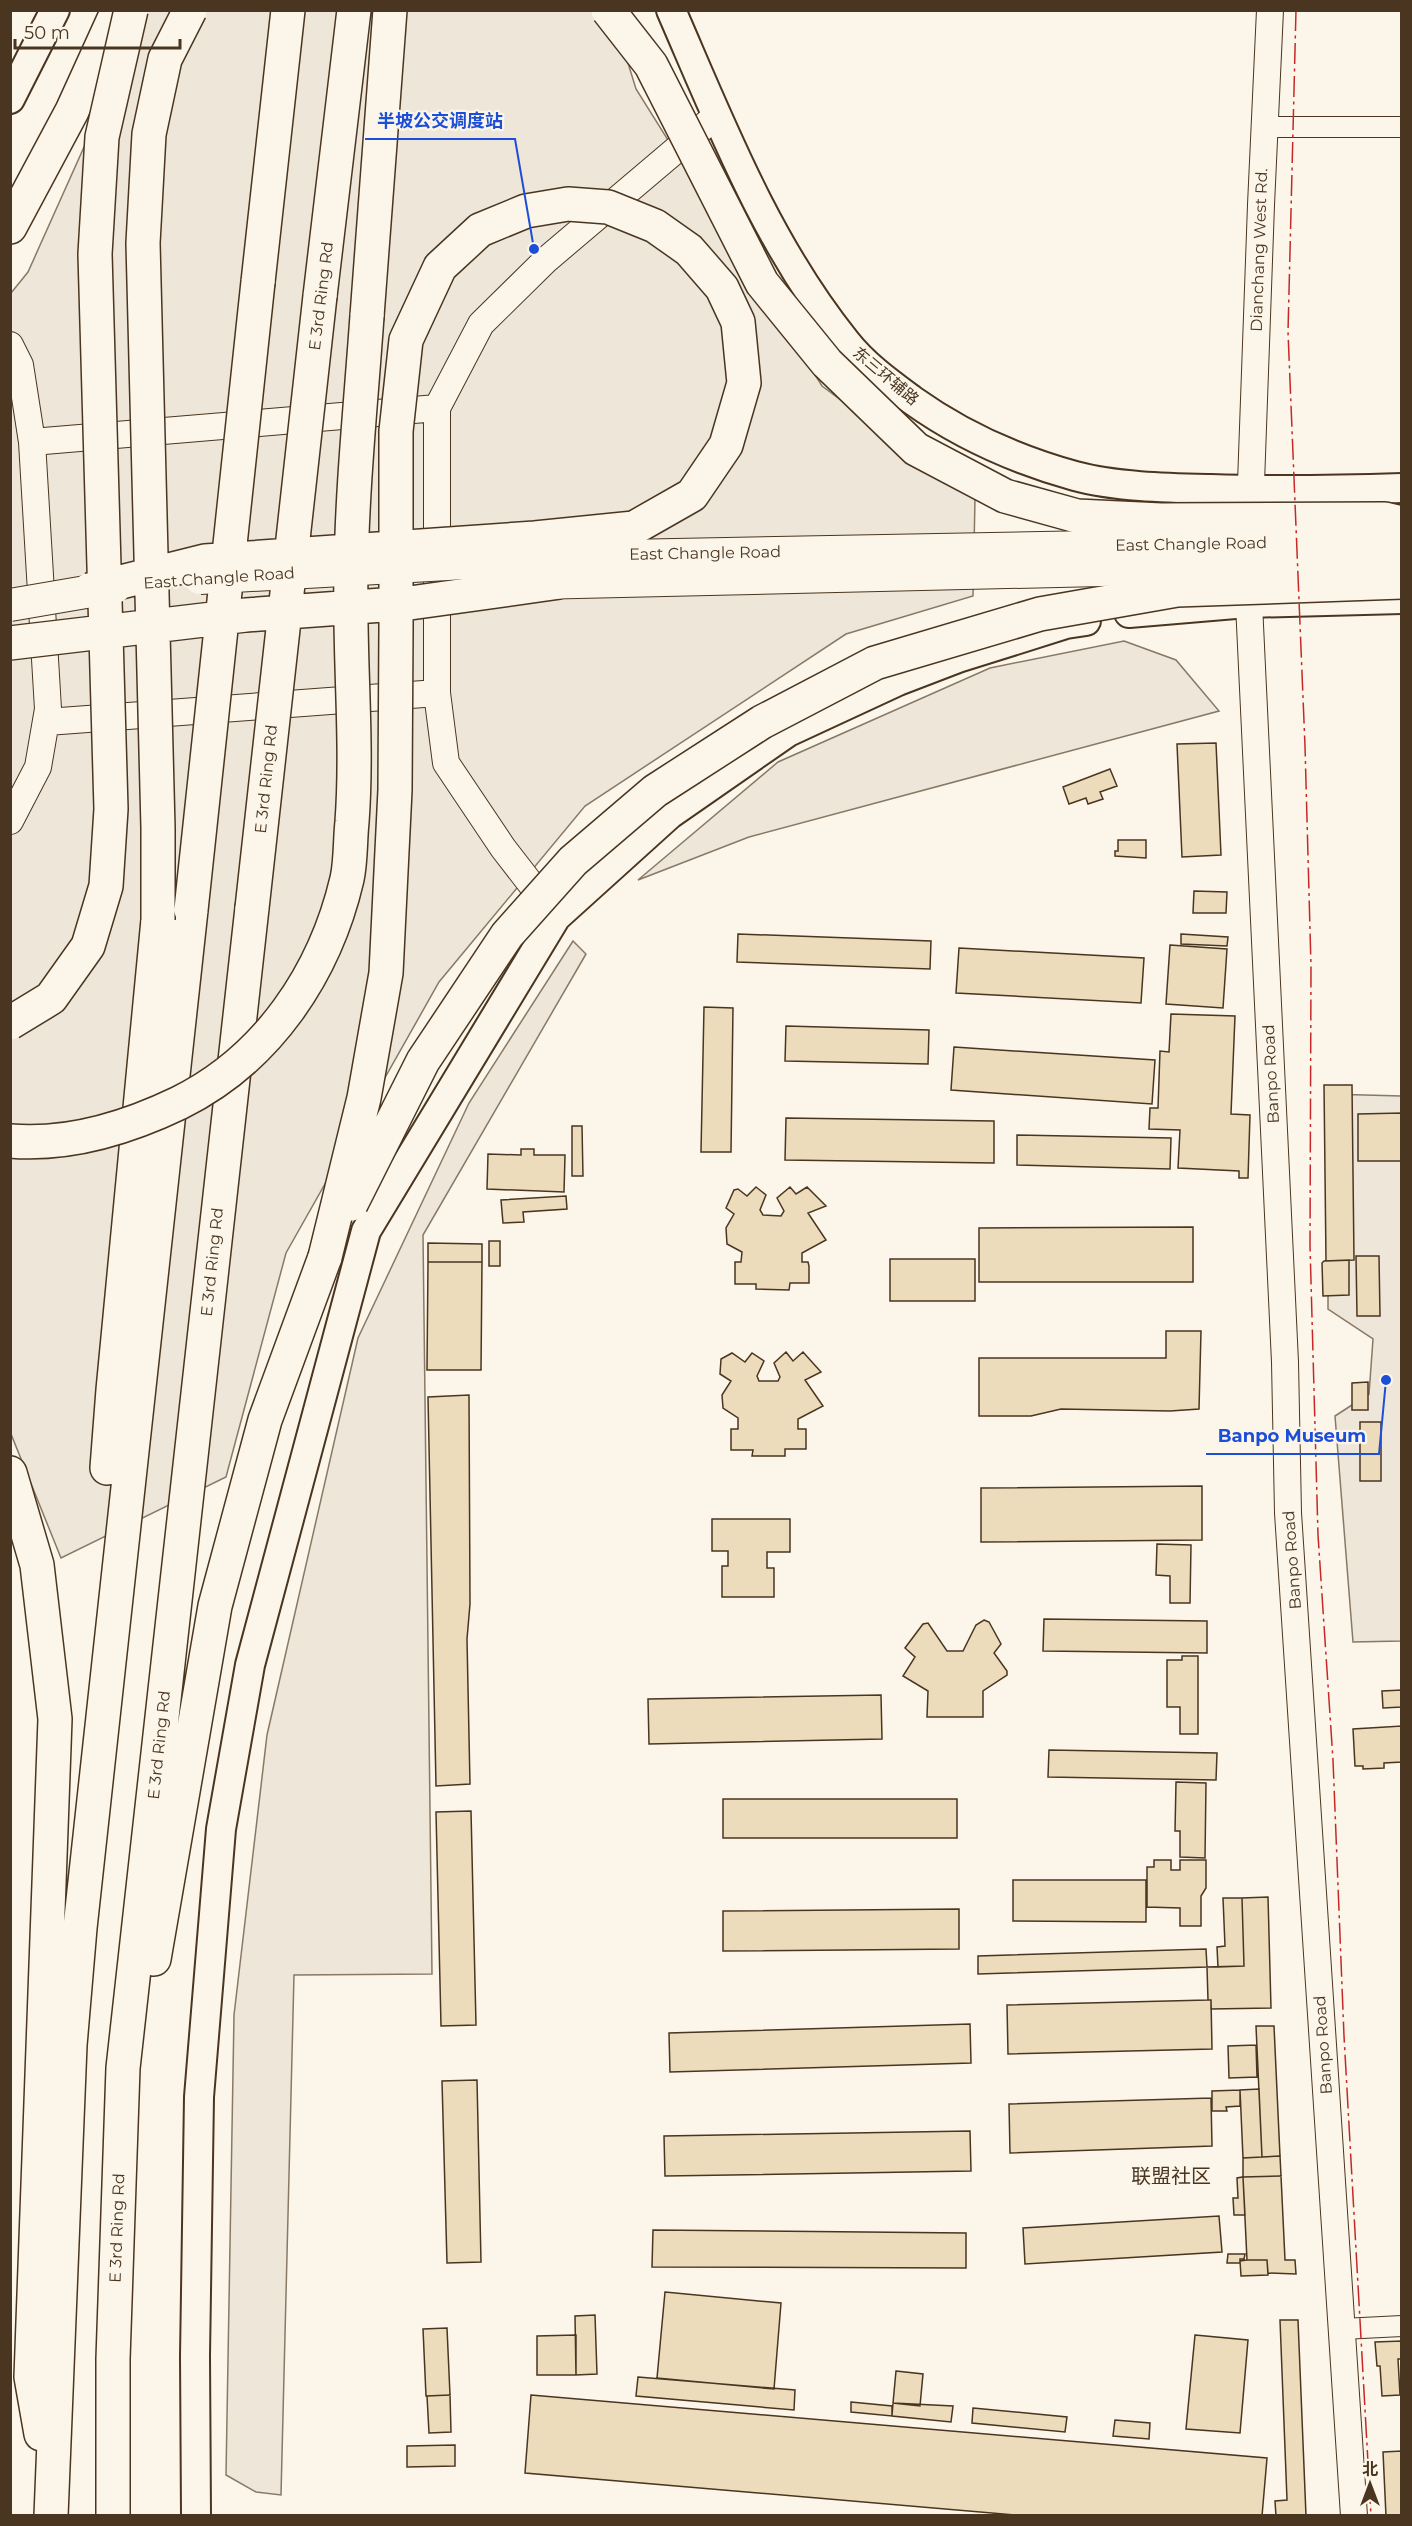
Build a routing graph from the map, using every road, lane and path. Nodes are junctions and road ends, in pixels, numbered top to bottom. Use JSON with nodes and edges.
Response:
{"nodes":[{"id":1,"x":55,"y":10,"type":"edge"},
{"id":2,"x":118,"y":10,"type":"edge"},
{"id":3,"x":132,"y":10,"type":"edge"},
{"id":4,"x":190,"y":10,"type":"edge"},
{"id":5,"x":288,"y":10,"type":"edge"},
{"id":6,"x":354,"y":10,"type":"edge"},
{"id":7,"x":390,"y":10,"type":"edge"},
{"id":8,"x":608,"y":10,"type":"edge"},
{"id":9,"x":630,"y":10,"type":"edge"},
{"id":10,"x":671,"y":10,"type":"edge"},
{"id":11,"x":1270,"y":10,"type":"edge"},
{"id":12,"x":651,"y":65,"type":"junction"},
{"id":13,"x":10,"y":99,"type":"edge"},
{"id":14,"x":716,"y":116,"type":"junction"},
{"id":15,"x":1264,"y":127,"type":"junction"},
{"id":16,"x":1401,"y":127,"type":"edge"},
{"id":17,"x":10,"y":227,"type":"edge"},
{"id":18,"x":10,"y":345,"type":"edge"},
{"id":19,"x":437,"y":408,"type":"junction"},
{"id":20,"x":32,"y":442,"type":"junction"},
{"id":21,"x":1401,"y":488,"type":"edge"},
{"id":22,"x":1250,"y":490,"type":"junction"},
{"id":23,"x":1401,"y":523,"type":"edge"},
{"id":24,"x":1401,"y":541,"type":"edge"},
{"id":25,"x":1401,"y":564,"type":"edge"},
{"id":26,"x":560,"y":582,"type":"junction"},
{"id":27,"x":1401,"y":582,"type":"edge"},
{"id":28,"x":89,"y":590,"type":"junction"},
{"id":29,"x":1401,"y":599,"type":"edge"},
{"id":30,"x":1247,"y":603,"type":"junction"},
{"id":31,"x":10,"y":605,"type":"edge"},
{"id":32,"x":10,"y":630,"type":"edge"},
{"id":33,"x":10,"y":643,"type":"edge"},
{"id":34,"x":438,"y":693,"type":"junction"},
{"id":35,"x":47,"y":722,"type":"junction"},
{"id":36,"x":10,"y":821,"type":"edge"},
{"id":37,"x":556,"y":917,"type":"junction"},
{"id":38,"x":10,"y":1023,"type":"edge"},
{"id":39,"x":10,"y":1141,"type":"edge"},
{"id":40,"x":325,"y":1257,"type":"junction"},
{"id":41,"x":10,"y":1473,"type":"edge"},
{"id":42,"x":115,"y":1588,"type":"junction"},
{"id":43,"x":123,"y":2068,"type":"junction"},
{"id":44,"x":1401,"y":2326,"type":"edge"},
{"id":45,"x":1342,"y":2329,"type":"junction"},
{"id":46,"x":51,"y":2504,"type":"edge"},
{"id":47,"x":114,"y":2516,"type":"edge"},
{"id":48,"x":196,"y":2516,"type":"edge"},
{"id":49,"x":1354,"y":2516,"type":"edge"}],
"edges":[{"from":1,"to":13,"type":"main road"},
{"from":2,"to":17,"type":"highway"},
{"from":3,"to":38,"type":"highway","bridge":true},
{"from":4,"to":42,"type":"highway","bridge":true},
{"from":5,"to":42,"type":"highway","bridge":true},
{"from":6,"to":43,"type":"highway","name":"E 3rd Ring Rd","bridge":true},
{"from":7,"to":39,"type":"highway","bridge":true},
{"from":8,"to":12,"type":"highway","bridge":true},
{"from":9,"to":12,"type":"highway"},
{"from":10,"to":14,"type":"main road","name":"东三环辅路"},
{"from":11,"to":15,"type":"street","name":"Dianchang West Rd."},
{"from":12,"to":23,"type":"highway","bridge":true},
{"from":14,"to":19,"type":"street"},
{"from":14,"to":22,"type":"main road","name":"东三环辅路"},
{"from":15,"to":16,"type":"street"},
{"from":15,"to":22,"type":"street","name":"Dianchang West Rd."},
{"from":18,"to":20,"type":"street"},
{"from":19,"to":20,"type":"street"},
{"from":19,"to":34,"type":"street"},
{"from":20,"to":35,"type":"street"},
{"from":21,"to":22,"type":"main road","name":"东三环辅路"},
{"from":22,"to":30,"type":"street","name":"Dianchang West Rd."},
{"from":24,"to":28,"type":"main road","name":"East Changle Road","bridge":true},
{"from":25,"to":26,"type":"main road","name":"East Changle Road","bridge":true},
{"from":26,"to":32,"type":"main road","name":"East Changle Road","bridge":true},
{"from":26,"to":33,"type":"highway","bridge":true},
{"from":27,"to":40,"type":"highway","bridge":true},
{"from":28,"to":31,"type":"main road","name":"East Changle Road","bridge":true},
{"from":28,"to":40,"type":"highway","bridge":true},
{"from":29,"to":30,"type":"main road"},
{"from":30,"to":37,"type":"main road"},
{"from":30,"to":45,"type":"street","name":"Banpo Road"},
{"from":34,"to":35,"type":"street"},
{"from":34,"to":37,"type":"street"},
{"from":35,"to":36,"type":"street"},
{"from":37,"to":48,"type":"main road"},
{"from":40,"to":43,"type":"highway"},
{"from":41,"to":46,"type":"highway"},
{"from":42,"to":46,"type":"highway"},
{"from":43,"to":47,"type":"highway","name":"E 3rd Ring Rd"},
{"from":44,"to":45,"type":"street"},
{"from":45,"to":49,"type":"street","name":"Banpo Road"}]}
